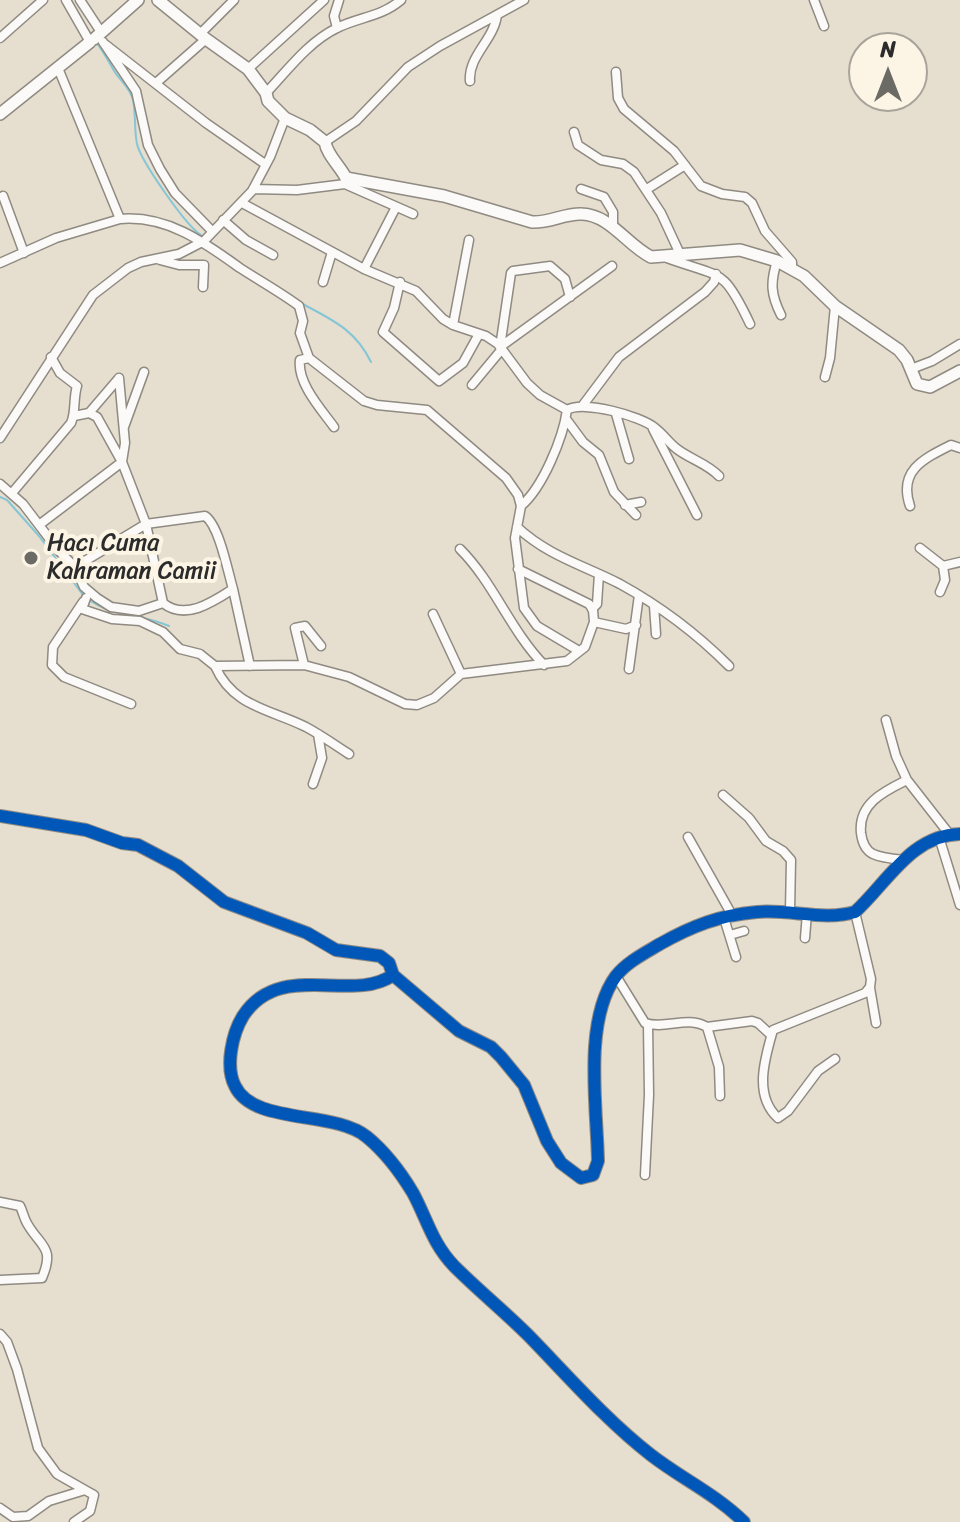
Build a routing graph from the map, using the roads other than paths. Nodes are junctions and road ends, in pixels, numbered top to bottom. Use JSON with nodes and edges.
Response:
{"nodes":[{"id":1,"x":43,"y":0,"type":"edge"},
{"id":2,"x":66,"y":0,"type":"edge"},
{"id":3,"x":80,"y":0,"type":"edge"},
{"id":4,"x":138,"y":0,"type":"edge"},
{"id":5,"x":158,"y":0,"type":"edge"},
{"id":6,"x":234,"y":0,"type":"edge"},
{"id":7,"x":324,"y":0,"type":"edge"},
{"id":8,"x":339,"y":0,"type":"edge"},
{"id":9,"x":411,"y":0,"type":"edge"},
{"id":10,"x":814,"y":0,"type":"edge"},
{"id":11,"x":524,"y":1,"type":"edge"},
{"id":12,"x":397,"y":3,"type":"edge"},
{"id":13,"x":497,"y":15,"type":"junction"},
{"id":14,"x":824,"y":26,"type":"dead end"},
{"id":15,"x":337,"y":28,"type":"junction"},
{"id":16,"x":203,"y":37,"type":"junction"},
{"id":17,"x":0,"y":38,"type":"edge"},
{"id":18,"x":97,"y":38,"type":"junction"},
{"id":19,"x":58,"y":68,"type":"junction"},
{"id":20,"x":248,"y":69,"type":"junction"},
{"id":21,"x":616,"y":72,"type":"dead end"},
{"id":22,"x":470,"y":81,"type":"dead end"},
{"id":23,"x":156,"y":83,"type":"junction"},
{"id":24,"x":266,"y":93,"type":"junction"},
{"id":25,"x":0,"y":114,"type":"edge"},
{"id":26,"x":285,"y":118,"type":"junction"},
{"id":27,"x":574,"y":132,"type":"dead end"},
{"id":28,"x":325,"y":142,"type":"junction"},
{"id":29,"x":265,"y":164,"type":"junction"},
{"id":30,"x":685,"y":165,"type":"junction"},
{"id":31,"x":345,"y":181,"type":"junction"},
{"id":32,"x":253,"y":189,"type":"junction"},
{"id":33,"x":581,"y":189,"type":"dead end"},
{"id":34,"x":647,"y":189,"type":"junction"},
{"id":35,"x":3,"y":196,"type":"dead end"},
{"id":36,"x":242,"y":203,"type":"junction"},
{"id":37,"x":396,"y":207,"type":"junction"},
{"id":38,"x":413,"y":214,"type":"dead end"},
{"id":39,"x":120,"y":219,"type":"junction"},
{"id":40,"x":223,"y":220,"type":"junction"},
{"id":41,"x":613,"y":227,"type":"junction"},
{"id":42,"x":212,"y":231,"type":"junction"},
{"id":43,"x":469,"y":240,"type":"dead end"},
{"id":44,"x":204,"y":241,"type":"junction"},
{"id":45,"x":332,"y":252,"type":"junction"},
{"id":46,"x":24,"y":253,"type":"junction"},
{"id":47,"x":680,"y":254,"type":"junction"},
{"id":48,"x":273,"y":255,"type":"dead end"},
{"id":49,"x":662,"y":257,"type":"junction"},
{"id":50,"x":160,"y":260,"type":"junction"},
{"id":51,"x":777,"y":261,"type":"junction"},
{"id":52,"x":0,"y":263,"type":"edge"},
{"id":53,"x":612,"y":266,"type":"dead end"},
{"id":54,"x":364,"y":269,"type":"junction"},
{"id":55,"x":792,"y":269,"type":"junction"},
{"id":56,"x":716,"y":274,"type":"junction"},
{"id":57,"x":323,"y":282,"type":"dead end"},
{"id":58,"x":400,"y":282,"type":"junction"},
{"id":59,"x":203,"y":287,"type":"dead end"},
{"id":60,"x":570,"y":297,"type":"junction"},
{"id":61,"x":835,"y":306,"type":"junction"},
{"id":62,"x":781,"y":315,"type":"dead end"},
{"id":63,"x":750,"y":324,"type":"dead end"},
{"id":64,"x":453,"y":325,"type":"junction"},
{"id":65,"x":479,"y":334,"type":"junction"},
{"id":66,"x":960,"y":344,"type":"edge"},
{"id":67,"x":501,"y":348,"type":"junction"},
{"id":68,"x":51,"y":357,"type":"junction"},
{"id":69,"x":309,"y":358,"type":"junction"},
{"id":70,"x":911,"y":369,"type":"junction"},
{"id":71,"x":960,"y":371,"type":"edge"},
{"id":72,"x":144,"y":372,"type":"dead end"},
{"id":73,"x":825,"y":377,"type":"dead end"},
{"id":74,"x":472,"y":385,"type":"dead end"},
{"id":75,"x":583,"y":405,"type":"junction"},
{"id":76,"x":89,"y":413,"type":"junction"},
{"id":77,"x":616,"y":414,"type":"junction"},
{"id":78,"x":566,"y":415,"type":"junction"},
{"id":79,"x":74,"y":416,"type":"junction"},
{"id":80,"x":652,"y":425,"type":"junction"},
{"id":81,"x":124,"y":427,"type":"junction"},
{"id":82,"x":334,"y":427,"type":"dead end"},
{"id":83,"x":0,"y":438,"type":"edge"},
{"id":84,"x":960,"y":448,"type":"edge"},
{"id":85,"x":629,"y":459,"type":"dead end"},
{"id":86,"x":122,"y":462,"type":"junction"},
{"id":87,"x":719,"y":476,"type":"dead end"},
{"id":88,"x":0,"y":484,"type":"edge"},
{"id":89,"x":12,"y":493,"type":"junction"},
{"id":90,"x":641,"y":502,"type":"dead end"},
{"id":91,"x":625,"y":505,"type":"junction"},
{"id":92,"x":521,"y":506,"type":"junction"},
{"id":93,"x":910,"y":506,"type":"dead end"},
{"id":94,"x":636,"y":515,"type":"dead end"},
{"id":95,"x":697,"y":515,"type":"dead end"},
{"id":96,"x":146,"y":524,"type":"junction"},
{"id":97,"x":39,"y":525,"type":"junction"},
{"id":98,"x":517,"y":527,"type":"junction"},
{"id":99,"x":920,"y":548,"type":"dead end"},
{"id":100,"x":460,"y":549,"type":"dead end"},
{"id":101,"x":960,"y":562,"type":"edge"},
{"id":102,"x":943,"y":566,"type":"junction"},
{"id":103,"x":75,"y":567,"type":"junction"},
{"id":104,"x":518,"y":569,"type":"junction"},
{"id":105,"x":599,"y":574,"type":"junction"},
{"id":106,"x":233,"y":589,"type":"junction"},
{"id":107,"x":940,"y":592,"type":"dead end"},
{"id":108,"x":87,"y":594,"type":"junction"},
{"id":109,"x":639,"y":595,"type":"junction"},
{"id":110,"x":163,"y":603,"type":"junction"},
{"id":111,"x":654,"y":606,"type":"junction"},
{"id":112,"x":592,"y":609,"type":"junction"},
{"id":113,"x":433,"y":614,"type":"dead end"},
{"id":114,"x":594,"y":622,"type":"junction"},
{"id":115,"x":636,"y":625,"type":"junction"},
{"id":116,"x":656,"y":634,"type":"dead end"},
{"id":117,"x":321,"y":646,"type":"dead end"},
{"id":118,"x":579,"y":651,"type":"junction"},
{"id":119,"x":304,"y":665,"type":"junction"},
{"id":120,"x":544,"y":665,"type":"junction"},
{"id":121,"x":215,"y":666,"type":"junction"},
{"id":122,"x":250,"y":666,"type":"junction"},
{"id":123,"x":729,"y":666,"type":"dead end"},
{"id":124,"x":629,"y":669,"type":"dead end"},
{"id":125,"x":461,"y":674,"type":"junction"},
{"id":126,"x":131,"y":704,"type":"dead end"},
{"id":127,"x":886,"y":720,"type":"dead end"},
{"id":128,"x":318,"y":734,"type":"junction"},
{"id":129,"x":349,"y":754,"type":"dead end"},
{"id":130,"x":907,"y":780,"type":"junction"},
{"id":131,"x":313,"y":784,"type":"dead end"},
{"id":132,"x":723,"y":795,"type":"dead end"},
{"id":133,"x":0,"y":816,"type":"edge"},
{"id":134,"x":950,"y":835,"type":"edge"},
{"id":135,"x":688,"y":837,"type":"dead end"},
{"id":136,"x":904,"y":860,"type":"junction"},
{"id":137,"x":960,"y":905,"type":"edge"},
{"id":138,"x":790,"y":911,"type":"junction"},
{"id":139,"x":855,"y":912,"type":"junction"},
{"id":140,"x":807,"y":913,"type":"junction"},
{"id":141,"x":728,"y":916,"type":"junction"},
{"id":142,"x":744,"y":931,"type":"dead end"},
{"id":143,"x":730,"y":935,"type":"junction"},
{"id":144,"x":805,"y":938,"type":"dead end"},
{"id":145,"x":736,"y":957,"type":"dead end"},
{"id":146,"x":393,"y":975,"type":"junction"},
{"id":147,"x":616,"y":976,"type":"junction"},
{"id":148,"x":870,"y":987,"type":"junction"},
{"id":149,"x":876,"y":1023,"type":"dead end"},
{"id":150,"x":648,"y":1024,"type":"junction"},
{"id":151,"x":707,"y":1027,"type":"junction"},
{"id":152,"x":771,"y":1035,"type":"junction"},
{"id":153,"x":835,"y":1059,"type":"dead end"},
{"id":154,"x":720,"y":1096,"type":"dead end"},
{"id":155,"x":645,"y":1175,"type":"dead end"},
{"id":156,"x":0,"y":1202,"type":"edge"},
{"id":157,"x":0,"y":1280,"type":"edge"},
{"id":158,"x":0,"y":1334,"type":"edge"},
{"id":159,"x":85,"y":1490,"type":"junction"},
{"id":160,"x":0,"y":1508,"type":"edge"},
{"id":161,"x":74,"y":1522,"type":"edge"},
{"id":162,"x":744,"y":1522,"type":"edge"}],
"edges":[{"from":1,"to":17,"type":"street"},
{"from":2,"to":18,"type":"street"},
{"from":3,"to":18,"type":"street"},
{"from":4,"to":18,"type":"street"},
{"from":5,"to":16,"type":"street"},
{"from":6,"to":16,"type":"street"},
{"from":7,"to":20,"type":"street"},
{"from":8,"to":15,"type":"street"},
{"from":9,"to":12,"type":"street"},
{"from":10,"to":14,"type":"street"},
{"from":11,"to":13,"type":"street"},
{"from":12,"to":15,"type":"street"},
{"from":13,"to":22,"type":"street"},
{"from":13,"to":28,"type":"street"},
{"from":15,"to":24,"type":"street"},
{"from":16,"to":20,"type":"street"},
{"from":16,"to":23,"type":"street"},
{"from":18,"to":19,"type":"street"},
{"from":18,"to":23,"type":"street"},
{"from":18,"to":42,"type":"street"},
{"from":19,"to":25,"type":"street"},
{"from":19,"to":39,"type":"street"},
{"from":20,"to":24,"type":"street"},
{"from":21,"to":30,"type":"street"},
{"from":23,"to":29,"type":"street"},
{"from":24,"to":26,"type":"street"},
{"from":26,"to":28,"type":"street"},
{"from":26,"to":29,"type":"street"},
{"from":27,"to":34,"type":"street"},
{"from":28,"to":31,"type":"street"},
{"from":29,"to":32,"type":"street"},
{"from":30,"to":34,"type":"street"},
{"from":30,"to":55,"type":"street"},
{"from":31,"to":32,"type":"street"},
{"from":31,"to":37,"type":"street"},
{"from":31,"to":41,"type":"street"},
{"from":32,"to":36,"type":"street"},
{"from":33,"to":41,"type":"street"},
{"from":34,"to":47,"type":"street"},
{"from":35,"to":46,"type":"street"},
{"from":36,"to":40,"type":"street"},
{"from":36,"to":45,"type":"street"},
{"from":37,"to":38,"type":"street"},
{"from":37,"to":54,"type":"street"},
{"from":39,"to":44,"type":"street"},
{"from":39,"to":46,"type":"street"},
{"from":40,"to":42,"type":"street"},
{"from":40,"to":48,"type":"street"},
{"from":41,"to":49,"type":"street"},
{"from":42,"to":44,"type":"street"},
{"from":43,"to":64,"type":"street"},
{"from":44,"to":50,"type":"street"},
{"from":44,"to":69,"type":"street"},
{"from":45,"to":54,"type":"street"},
{"from":45,"to":57,"type":"street"},
{"from":46,"to":52,"type":"street"},
{"from":47,"to":49,"type":"street"},
{"from":47,"to":51,"type":"street"},
{"from":49,"to":56,"type":"street"},
{"from":50,"to":59,"type":"street"},
{"from":50,"to":68,"type":"street"},
{"from":51,"to":55,"type":"street"},
{"from":51,"to":62,"type":"street"},
{"from":53,"to":60,"type":"street"},
{"from":54,"to":58,"type":"street"},
{"from":55,"to":61,"type":"street"},
{"from":56,"to":63,"type":"street"},
{"from":56,"to":75,"type":"street"},
{"from":58,"to":64,"type":"street"},
{"from":58,"to":65,"type":"street"},
{"from":60,"to":67,"type":"street"},
{"from":60,"to":67,"type":"street"},
{"from":61,"to":70,"type":"street"},
{"from":61,"to":73,"type":"street"},
{"from":64,"to":65,"type":"street"},
{"from":65,"to":67,"type":"street"},
{"from":66,"to":70,"type":"street"},
{"from":67,"to":74,"type":"street"},
{"from":67,"to":78,"type":"street"},
{"from":68,"to":79,"type":"street"},
{"from":68,"to":83,"type":"street"},
{"from":69,"to":82,"type":"street"},
{"from":69,"to":92,"type":"street"},
{"from":70,"to":71,"type":"street"},
{"from":72,"to":81,"type":"street"},
{"from":75,"to":77,"type":"street"},
{"from":75,"to":78,"type":"street"},
{"from":76,"to":79,"type":"street"},
{"from":76,"to":81,"type":"street"},
{"from":76,"to":86,"type":"street"},
{"from":77,"to":80,"type":"street"},
{"from":77,"to":85,"type":"street"},
{"from":78,"to":91,"type":"street"},
{"from":78,"to":92,"type":"street"},
{"from":79,"to":89,"type":"street"},
{"from":80,"to":87,"type":"street"},
{"from":80,"to":95,"type":"street"},
{"from":81,"to":86,"type":"street"},
{"from":84,"to":93,"type":"street"},
{"from":86,"to":96,"type":"street"},
{"from":86,"to":97,"type":"street"},
{"from":88,"to":89,"type":"street"},
{"from":89,"to":97,"type":"street"},
{"from":90,"to":91,"type":"street"},
{"from":91,"to":94,"type":"street"},
{"from":92,"to":98,"type":"street"},
{"from":96,"to":103,"type":"street"},
{"from":96,"to":106,"type":"street"},
{"from":96,"to":110,"type":"street"},
{"from":97,"to":103,"type":"street"},
{"from":98,"to":104,"type":"street"},
{"from":98,"to":105,"type":"street"},
{"from":99,"to":102,"type":"street"},
{"from":100,"to":120,"type":"street"},
{"from":101,"to":102,"type":"street"},
{"from":102,"to":107,"type":"street"},
{"from":103,"to":108,"type":"street"},
{"from":104,"to":112,"type":"street"},
{"from":104,"to":118,"type":"street"},
{"from":105,"to":109,"type":"street"},
{"from":105,"to":112,"type":"street"},
{"from":106,"to":110,"type":"street"},
{"from":106,"to":122,"type":"street"},
{"from":108,"to":110,"type":"street"},
{"from":108,"to":121,"type":"street"},
{"from":108,"to":126,"type":"street"},
{"from":109,"to":111,"type":"street"},
{"from":109,"to":115,"type":"street"},
{"from":111,"to":116,"type":"street"},
{"from":111,"to":123,"type":"street"},
{"from":112,"to":114,"type":"street"},
{"from":113,"to":125,"type":"street"},
{"from":114,"to":115,"type":"street"},
{"from":114,"to":118,"type":"street"},
{"from":115,"to":124,"type":"street"},
{"from":117,"to":119,"type":"street"},
{"from":118,"to":120,"type":"street"},
{"from":119,"to":122,"type":"street"},
{"from":119,"to":125,"type":"street"},
{"from":120,"to":125,"type":"street"},
{"from":121,"to":122,"type":"street"},
{"from":121,"to":128,"type":"street"},
{"from":127,"to":130,"type":"street"},
{"from":128,"to":129,"type":"street"},
{"from":128,"to":131,"type":"street"},
{"from":130,"to":134,"type":"street"},
{"from":130,"to":136,"type":"street"},
{"from":132,"to":138,"type":"street"},
{"from":133,"to":146,"type":"street"},
{"from":134,"to":136,"type":"street"},
{"from":134,"to":137,"type":"street"},
{"from":135,"to":141,"type":"street"},
{"from":136,"to":139,"type":"street"},
{"from":138,"to":140,"type":"street"},
{"from":138,"to":141,"type":"street"},
{"from":139,"to":140,"type":"street"},
{"from":139,"to":148,"type":"street"},
{"from":140,"to":144,"type":"street"},
{"from":141,"to":143,"type":"street"},
{"from":141,"to":147,"type":"street"},
{"from":142,"to":143,"type":"street"},
{"from":143,"to":145,"type":"street"},
{"from":146,"to":147,"type":"street"},
{"from":146,"to":162,"type":"street"},
{"from":147,"to":150,"type":"street"},
{"from":148,"to":149,"type":"street"},
{"from":148,"to":152,"type":"street"},
{"from":150,"to":151,"type":"street"},
{"from":150,"to":155,"type":"street"},
{"from":151,"to":152,"type":"street"},
{"from":151,"to":154,"type":"street"},
{"from":152,"to":153,"type":"street"},
{"from":156,"to":157,"type":"street"},
{"from":158,"to":159,"type":"street"},
{"from":159,"to":160,"type":"street"},
{"from":159,"to":161,"type":"street"}]}
